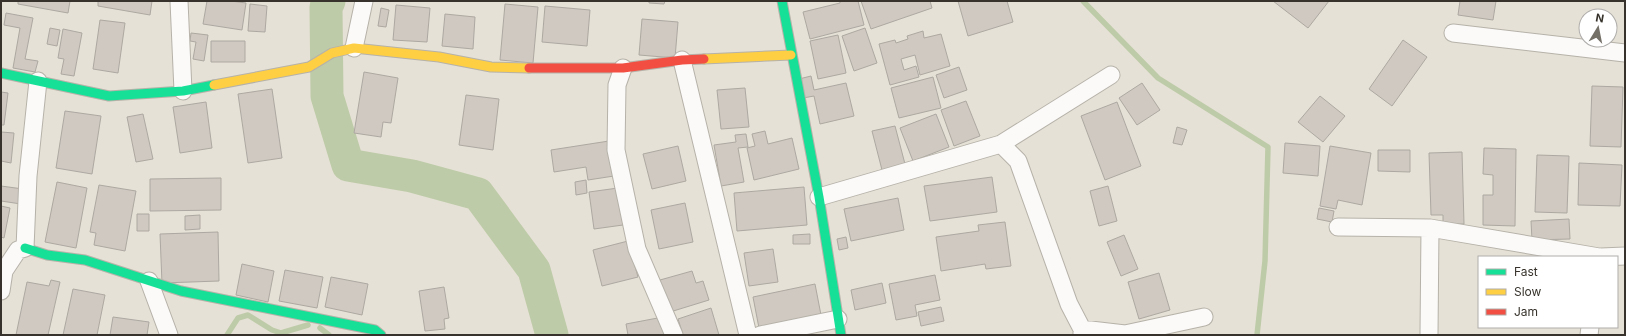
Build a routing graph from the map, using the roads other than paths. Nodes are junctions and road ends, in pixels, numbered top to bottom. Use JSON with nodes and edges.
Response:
{"nodes":[{"id":1,"x":179,"y":1,"type":"edge"},
{"id":2,"x":364,"y":1,"type":"edge"},
{"id":3,"x":782,"y":1,"type":"edge"},
{"id":4,"x":1453,"y":33,"type":"dead end"},
{"id":5,"x":354,"y":48,"type":"junction"},
{"id":6,"x":1625,"y":53,"type":"edge"},
{"id":7,"x":792,"y":55,"type":"junction"},
{"id":8,"x":682,"y":60,"type":"junction"},
{"id":9,"x":623,"y":68,"type":"junction"},
{"id":10,"x":1,"y":73,"type":"edge"},
{"id":11,"x":1111,"y":74,"type":"dead end"},
{"id":12,"x":38,"y":81,"type":"junction"},
{"id":13,"x":183,"y":91,"type":"junction"},
{"id":14,"x":1001,"y":144,"type":"junction"},
{"id":15,"x":819,"y":198,"type":"junction"},
{"id":16,"x":1338,"y":227,"type":"dead end"},
{"id":17,"x":1430,"y":228,"type":"junction"},
{"id":18,"x":25,"y":248,"type":"junction"},
{"id":19,"x":1594,"y":256,"type":"edge"},
{"id":20,"x":149,"y":281,"type":"junction"},
{"id":21,"x":1,"y":291,"type":"edge"},
{"id":22,"x":1204,"y":317,"type":"dead end"},
{"id":23,"x":840,"y":327,"type":"edge"},
{"id":24,"x":1082,"y":332,"type":"edge"},
{"id":25,"x":169,"y":335,"type":"edge"},
{"id":26,"x":381,"y":335,"type":"edge"},
{"id":27,"x":674,"y":335,"type":"edge"},
{"id":28,"x":748,"y":335,"type":"edge"},
{"id":29,"x":760,"y":335,"type":"edge"},
{"id":30,"x":1429,"y":335,"type":"edge"}],
"edges":[{"from":1,"to":13,"type":"street"},
{"from":2,"to":5,"type":"street"},
{"from":3,"to":7,"type":"street"},
{"from":4,"to":6,"type":"street"},
{"from":5,"to":9,"type":"street"},
{"from":5,"to":13,"type":"street"},
{"from":7,"to":8,"type":"street"},
{"from":7,"to":15,"type":"street"},
{"from":8,"to":9,"type":"street"},
{"from":8,"to":28,"type":"street"},
{"from":9,"to":27,"type":"street"},
{"from":10,"to":12,"type":"street"},
{"from":11,"to":14,"type":"street"},
{"from":12,"to":13,"type":"street"},
{"from":12,"to":18,"type":"street"},
{"from":14,"to":15,"type":"street"},
{"from":14,"to":24,"type":"street"},
{"from":15,"to":23,"type":"street"},
{"from":16,"to":17,"type":"street"},
{"from":17,"to":19,"type":"street"},
{"from":17,"to":30,"type":"street"},
{"from":18,"to":20,"type":"street"},
{"from":18,"to":21,"type":"street"},
{"from":20,"to":25,"type":"street"},
{"from":20,"to":26,"type":"street"},
{"from":22,"to":24,"type":"street"},
{"from":23,"to":29,"type":"street"}]}
